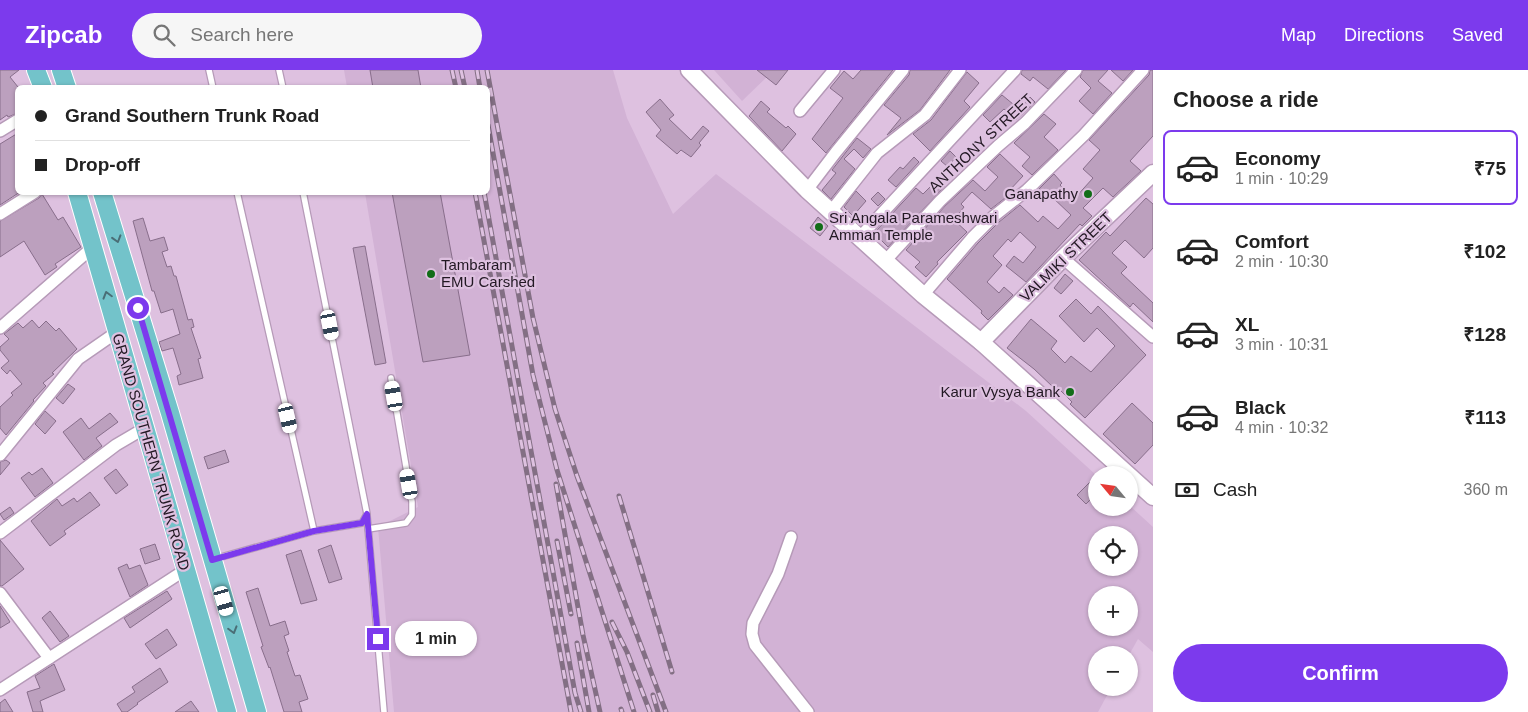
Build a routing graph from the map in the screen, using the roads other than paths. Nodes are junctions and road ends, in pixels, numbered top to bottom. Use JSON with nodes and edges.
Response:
{"nodes":[{"id":1,"x":36,"y":70,"type":"edge"},
{"id":2,"x":61,"y":70,"type":"edge"},
{"id":3,"x":209,"y":70,"type":"edge"},
{"id":4,"x":279,"y":70,"type":"edge"},
{"id":5,"x":689,"y":70,"type":"edge"},
{"id":6,"x":834,"y":70,"type":"edge"},
{"id":7,"x":903,"y":70,"type":"edge"},
{"id":8,"x":960,"y":70,"type":"edge"},
{"id":9,"x":1015,"y":70,"type":"edge"},
{"id":10,"x":1076,"y":70,"type":"edge"},
{"id":11,"x":1143,"y":70,"type":"edge"},
{"id":12,"x":42,"y":85,"type":"edge"},
{"id":13,"x":66,"y":85,"type":"edge"},
{"id":14,"x":212,"y":85,"type":"edge"},
{"id":15,"x":282,"y":85,"type":"edge"},
{"id":16,"x":800,"y":111,"type":"dead end"},
{"id":17,"x":15,"y":122,"type":"edge"},
{"id":18,"x":0,"y":131,"type":"edge"},
{"id":19,"x":1150,"y":182,"type":"edge"},
{"id":20,"x":807,"y":190,"type":"junction"},
{"id":21,"x":30,"y":195,"type":"edge"},
{"id":22,"x":78,"y":195,"type":"edge"},
{"id":23,"x":103,"y":195,"type":"edge"},
{"id":24,"x":238,"y":195,"type":"edge"},
{"id":25,"x":304,"y":195,"type":"edge"},
{"id":26,"x":832,"y":210,"type":"junction"},
{"id":27,"x":0,"y":214,"type":"edge"},
{"id":28,"x":860,"y":237,"type":"junction"},
{"id":29,"x":93,"y":247,"type":"junction"},
{"id":30,"x":1062,"y":258,"type":"junction"},
{"id":31,"x":886,"y":260,"type":"junction"},
{"id":32,"x":923,"y":295,"type":"junction"},
{"id":33,"x":0,"y":328,"type":"edge"},
{"id":34,"x":117,"y":332,"type":"junction"},
{"id":35,"x":1153,"y":337,"type":"edge"},
{"id":36,"x":981,"y":342,"type":"junction"},
{"id":37,"x":391,"y":378,"type":"dead end"},
{"id":38,"x":144,"y":428,"type":"junction"},
{"id":39,"x":0,"y":455,"type":"edge"},
{"id":40,"x":1153,"y":497,"type":"edge"},
{"id":41,"x":367,"y":514,"type":"junction"},
{"id":42,"x":368,"y":529,"type":"junction"},
{"id":43,"x":314,"y":531,"type":"junction"},
{"id":44,"x":0,"y":533,"type":"edge"},
{"id":45,"x":791,"y":537,"type":"dead end"},
{"id":46,"x":212,"y":560,"type":"junction"},
{"id":47,"x":185,"y":570,"type":"junction"},
{"id":48,"x":0,"y":593,"type":"edge"},
{"id":49,"x":49,"y":658,"type":"junction"},
{"id":50,"x":0,"y":690,"type":"edge"},
{"id":51,"x":224,"y":711,"type":"edge"},
{"id":52,"x":257,"y":712,"type":"edge"},
{"id":53,"x":384,"y":712,"type":"edge"},
{"id":54,"x":808,"y":712,"type":"edge"}],
"edges":[{"from":1,"to":12,"type":"main road"},
{"from":2,"to":13,"type":"main road"},
{"from":3,"to":14,"type":"lane"},
{"from":4,"to":15,"type":"lane"},
{"from":5,"to":20,"type":"street"},
{"from":6,"to":16,"type":"street"},
{"from":7,"to":20,"type":"street"},
{"from":8,"to":26,"type":"street"},
{"from":9,"to":28,"type":"street"},
{"from":10,"to":31,"type":"street","name":"ANTHONY STREET"},
{"from":11,"to":32,"type":"street"},
{"from":17,"to":18,"type":"street"},
{"from":19,"to":30,"type":"street","name":"VALMIKI STREET"},
{"from":20,"to":26,"type":"street"},
{"from":21,"to":27,"type":"street"},
{"from":22,"to":29,"type":"main road","name":"GRAND SOUTHERN TRUNK ROAD"},
{"from":23,"to":46,"type":"main road","name":"GRAND SOUTHERN TRUNK ROAD","one_way":true},
{"from":24,"to":43,"type":"lane"},
{"from":25,"to":41,"type":"lane"},
{"from":26,"to":28,"type":"street"},
{"from":28,"to":31,"type":"street"},
{"from":29,"to":33,"type":"street"},
{"from":34,"to":29,"type":"main road","name":"GRAND SOUTHERN TRUNK ROAD","one_way":true},
{"from":30,"to":35,"type":"street"},
{"from":30,"to":36,"type":"street","name":"VALMIKI STREET"},
{"from":31,"to":32,"type":"street"},
{"from":32,"to":36,"type":"street"},
{"from":34,"to":38,"type":"main road","name":"GRAND SOUTHERN TRUNK ROAD"},
{"from":34,"to":39,"type":"street"},
{"from":36,"to":40,"type":"street"},
{"from":37,"to":42,"type":"lane"},
{"from":38,"to":44,"type":"street"},
{"from":38,"to":47,"type":"main road","name":"GRAND SOUTHERN TRUNK ROAD"},
{"from":41,"to":42,"type":"lane"},
{"from":41,"to":43,"type":"lane"},
{"from":42,"to":53,"type":"lane"},
{"from":43,"to":46,"type":"lane"},
{"from":45,"to":54,"type":"street"},
{"from":46,"to":52,"type":"main road","name":"GRAND SOUTHERN TRUNK ROAD","one_way":true},
{"from":47,"to":49,"type":"street"},
{"from":47,"to":51,"type":"main road","name":"GRAND SOUTHERN TRUNK ROAD"},
{"from":48,"to":49,"type":"street"},
{"from":49,"to":50,"type":"street"}]}
